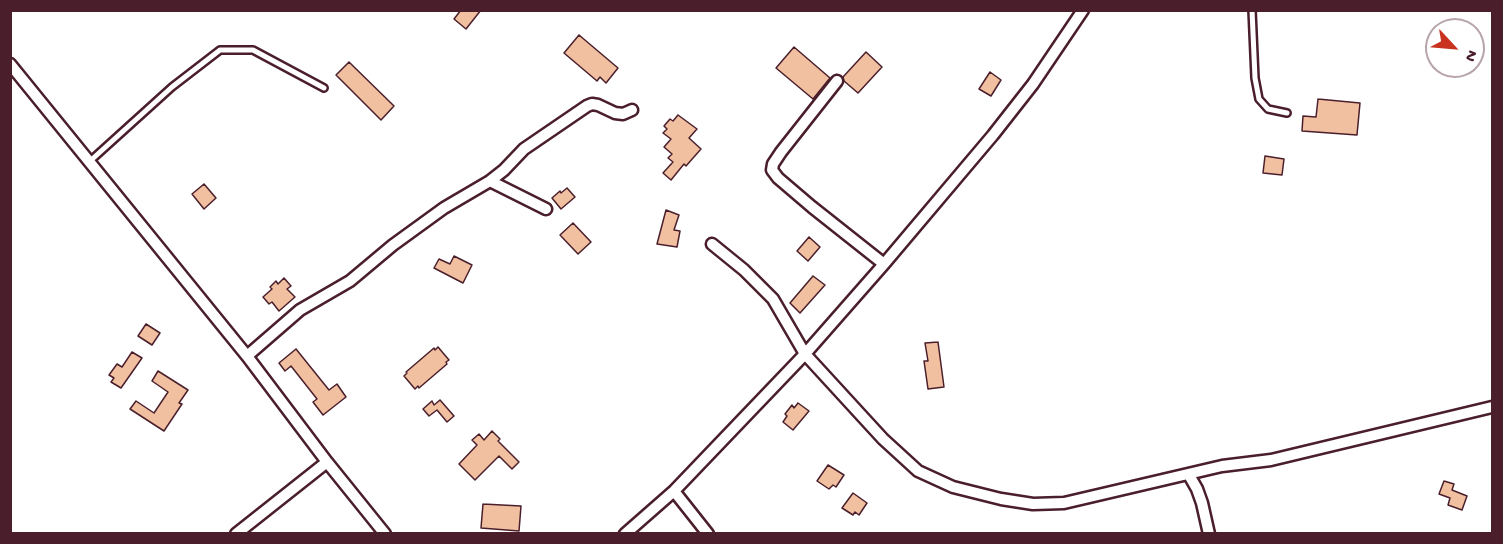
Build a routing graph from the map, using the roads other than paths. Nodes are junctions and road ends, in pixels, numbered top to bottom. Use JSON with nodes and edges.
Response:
{"nodes":[{"id":1,"x":1083,"y":10,"type":"edge"},
{"id":2,"x":1252,"y":10,"type":"edge"},
{"id":3,"x":10,"y":64,"type":"edge"},
{"id":4,"x":837,"y":81,"type":"dead end"},
{"id":5,"x":324,"y":88,"type":"dead end"},
{"id":6,"x":632,"y":110,"type":"dead end"},
{"id":7,"x":1287,"y":113,"type":"dead end"},
{"id":8,"x":89,"y":162,"type":"junction"},
{"id":9,"x":490,"y":181,"type":"junction"},
{"id":10,"x":546,"y":209,"type":"dead end"},
{"id":11,"x":712,"y":244,"type":"dead end"},
{"id":12,"x":884,"y":264,"type":"junction"},
{"id":13,"x":805,"y":354,"type":"junction"},
{"id":14,"x":247,"y":356,"type":"junction"},
{"id":15,"x":1492,"y":407,"type":"edge"},
{"id":16,"x":327,"y":462,"type":"junction"},
{"id":17,"x":1189,"y":475,"type":"junction"},
{"id":18,"x":674,"y":491,"type":"junction"},
{"id":19,"x":236,"y":534,"type":"edge"},
{"id":20,"x":385,"y":534,"type":"edge"},
{"id":21,"x":625,"y":534,"type":"edge"},
{"id":22,"x":708,"y":534,"type":"edge"},
{"id":23,"x":1209,"y":534,"type":"edge"}],
"edges":[{"from":1,"to":12,"type":"street"},
{"from":2,"to":7,"type":"lane"},
{"from":3,"to":8,"type":"street"},
{"from":4,"to":12,"type":"street"},
{"from":5,"to":8,"type":"lane"},
{"from":6,"to":9,"type":"street"},
{"from":8,"to":14,"type":"street"},
{"from":9,"to":10,"type":"street"},
{"from":9,"to":14,"type":"street"},
{"from":11,"to":13,"type":"street"},
{"from":12,"to":13,"type":"street"},
{"from":13,"to":17,"type":"street"},
{"from":13,"to":18,"type":"street"},
{"from":14,"to":16,"type":"street"},
{"from":15,"to":17,"type":"street"},
{"from":16,"to":19,"type":"street"},
{"from":16,"to":20,"type":"street"},
{"from":17,"to":23,"type":"street"},
{"from":18,"to":21,"type":"street"},
{"from":18,"to":22,"type":"street"}]}
